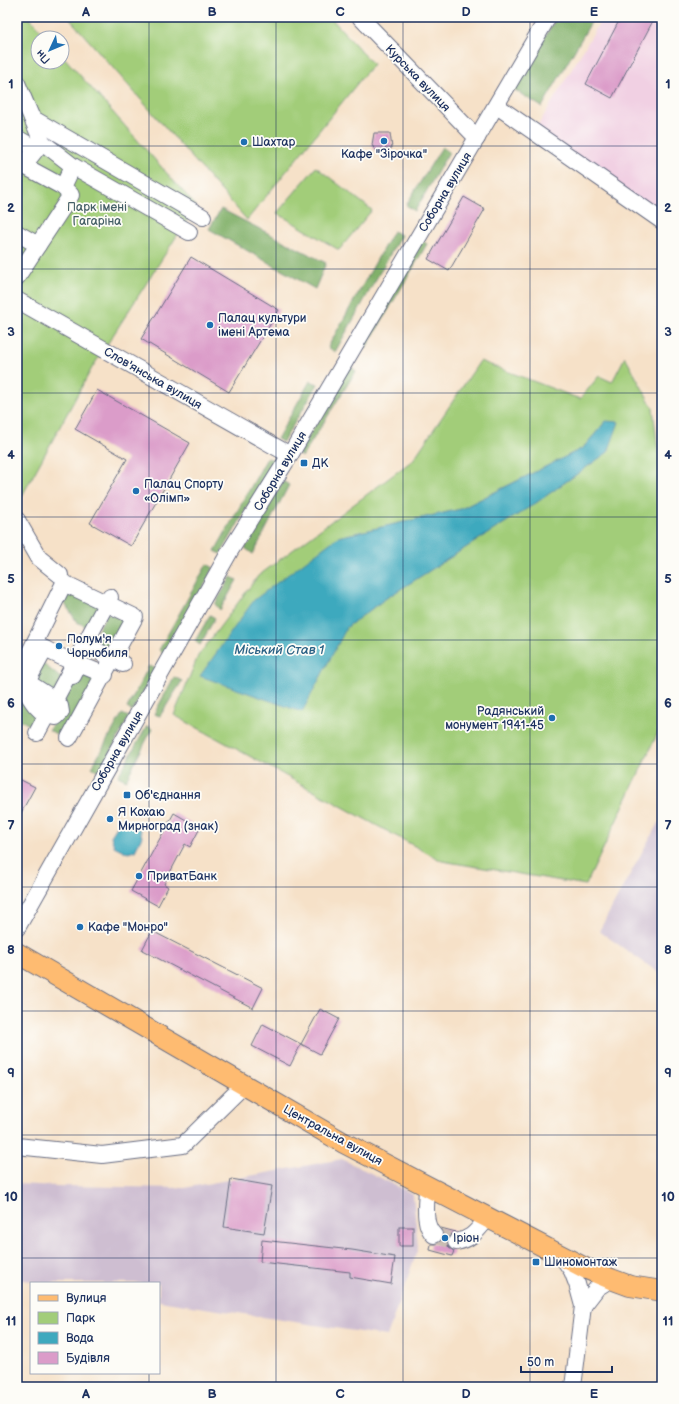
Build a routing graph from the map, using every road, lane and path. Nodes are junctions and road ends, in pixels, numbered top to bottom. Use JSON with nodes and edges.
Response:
{"nodes":[{"id":1,"x":360,"y":17,"type":"edge"},
{"id":2,"x":548,"y":17,"type":"edge"},
{"id":3,"x":17,"y":83,"type":"edge"},
{"id":4,"x":497,"y":106,"type":"junction"},
{"id":5,"x":32,"y":118,"type":"junction"},
{"id":6,"x":17,"y":138,"type":"edge"},
{"id":7,"x":477,"y":138,"type":"junction"},
{"id":8,"x":39,"y":146,"type":"junction"},
{"id":9,"x":110,"y":163,"type":"junction"},
{"id":10,"x":20,"y":164,"type":"edge"},
{"id":11,"x":73,"y":166,"type":"junction"},
{"id":12,"x":100,"y":182,"type":"junction"},
{"id":13,"x":145,"y":183,"type":"junction"},
{"id":14,"x":63,"y":187,"type":"junction"},
{"id":15,"x":135,"y":202,"type":"junction"},
{"id":16,"x":203,"y":217,"type":"dead end"},
{"id":17,"x":662,"y":222,"type":"edge"},
{"id":18,"x":189,"y":232,"type":"dead end"},
{"id":19,"x":17,"y":233,"type":"edge"},
{"id":20,"x":38,"y":245,"type":"junction"},
{"id":21,"x":17,"y":276,"type":"edge"},
{"id":22,"x":17,"y":300,"type":"edge"},
{"id":23,"x":290,"y":456,"type":"junction"},
{"id":24,"x":17,"y":520,"type":"edge"},
{"id":25,"x":60,"y":574,"type":"dead end"},
{"id":26,"x":110,"y":597,"type":"dead end"},
{"id":27,"x":84,"y":644,"type":"junction"},
{"id":28,"x":40,"y":647,"type":"junction"},
{"id":29,"x":74,"y":663,"type":"junction"},
{"id":30,"x":123,"y":664,"type":"dead end"},
{"id":31,"x":105,"y":675,"type":"dead end"},
{"id":32,"x":63,"y":684,"type":"junction"},
{"id":33,"x":55,"y":700,"type":"junction"},
{"id":34,"x":37,"y":733,"type":"dead end"},
{"id":35,"x":69,"y":738,"type":"dead end"},
{"id":36,"x":17,"y":928,"type":"edge"},
{"id":37,"x":17,"y":953,"type":"edge"},
{"id":38,"x":244,"y":1085,"type":"junction"},
{"id":39,"x":17,"y":1146,"type":"edge"},
{"id":40,"x":427,"y":1186,"type":"junction"},
{"id":41,"x":488,"y":1218,"type":"junction"},
{"id":42,"x":434,"y":1235,"type":"dead end"},
{"id":43,"x":456,"y":1242,"type":"tunnel mouth"},
{"id":44,"x":561,"y":1255,"type":"junction"},
{"id":45,"x":611,"y":1279,"type":"junction"},
{"id":46,"x":662,"y":1291,"type":"edge"},
{"id":47,"x":583,"y":1306,"type":"junction"},
{"id":48,"x":573,"y":1387,"type":"edge"}],
"edges":[{"from":1,"to":7,"type":"street","name":"Курська вулиця"},
{"from":2,"to":4,"type":"street","name":"Соборна вулиця"},
{"from":3,"to":5,"type":"street"},
{"from":4,"to":7,"type":"street","name":"Соборна вулиця"},
{"from":4,"to":17,"type":"street"},
{"from":5,"to":8,"type":"street"},
{"from":5,"to":9,"type":"street"},
{"from":6,"to":8,"type":"street"},
{"from":7,"to":23,"type":"street","name":"Соборна вулиця"},
{"from":8,"to":10,"type":"street"},
{"from":8,"to":11,"type":"street"},
{"from":9,"to":12,"type":"street"},
{"from":9,"to":13,"type":"street"},
{"from":10,"to":14,"type":"street"},
{"from":11,"to":12,"type":"street"},
{"from":11,"to":14,"type":"street"},
{"from":12,"to":15,"type":"street"},
{"from":13,"to":15,"type":"street"},
{"from":13,"to":16,"type":"street"},
{"from":14,"to":20,"type":"street"},
{"from":15,"to":18,"type":"street"},
{"from":19,"to":20,"type":"street"},
{"from":20,"to":21,"type":"street"},
{"from":22,"to":23,"type":"street","name":"Слов'янська вулиця"},
{"from":23,"to":36,"type":"street","name":"Соборна вулиця"},
{"from":24,"to":25,"type":"street"},
{"from":26,"to":27,"type":"street"},
{"from":27,"to":29,"type":"street"},
{"from":27,"to":30,"type":"street"},
{"from":28,"to":29,"type":"street"},
{"from":28,"to":33,"type":"street"},
{"from":28,"to":35,"type":"street"},
{"from":29,"to":32,"type":"street"},
{"from":31,"to":32,"type":"street"},
{"from":32,"to":33,"type":"street"},
{"from":33,"to":34,"type":"street"},
{"from":37,"to":38,"type":"main road","name":"Центральна вулиця"},
{"from":38,"to":39,"type":"street"},
{"from":38,"to":40,"type":"main road","name":"Центральна вулиця"},
{"from":40,"to":41,"type":"main road","name":"Центральна вулиця"},
{"from":40,"to":42,"type":"street"},
{"from":41,"to":43,"type":"street"},
{"from":41,"to":44,"type":"main road","name":"Центральна вулиця"},
{"from":44,"to":45,"type":"main road","name":"Центральна вулиця"},
{"from":44,"to":47,"type":"street"},
{"from":45,"to":46,"type":"main road","name":"Центральна вулиця"},
{"from":45,"to":47,"type":"street"},
{"from":47,"to":48,"type":"street"}]}
